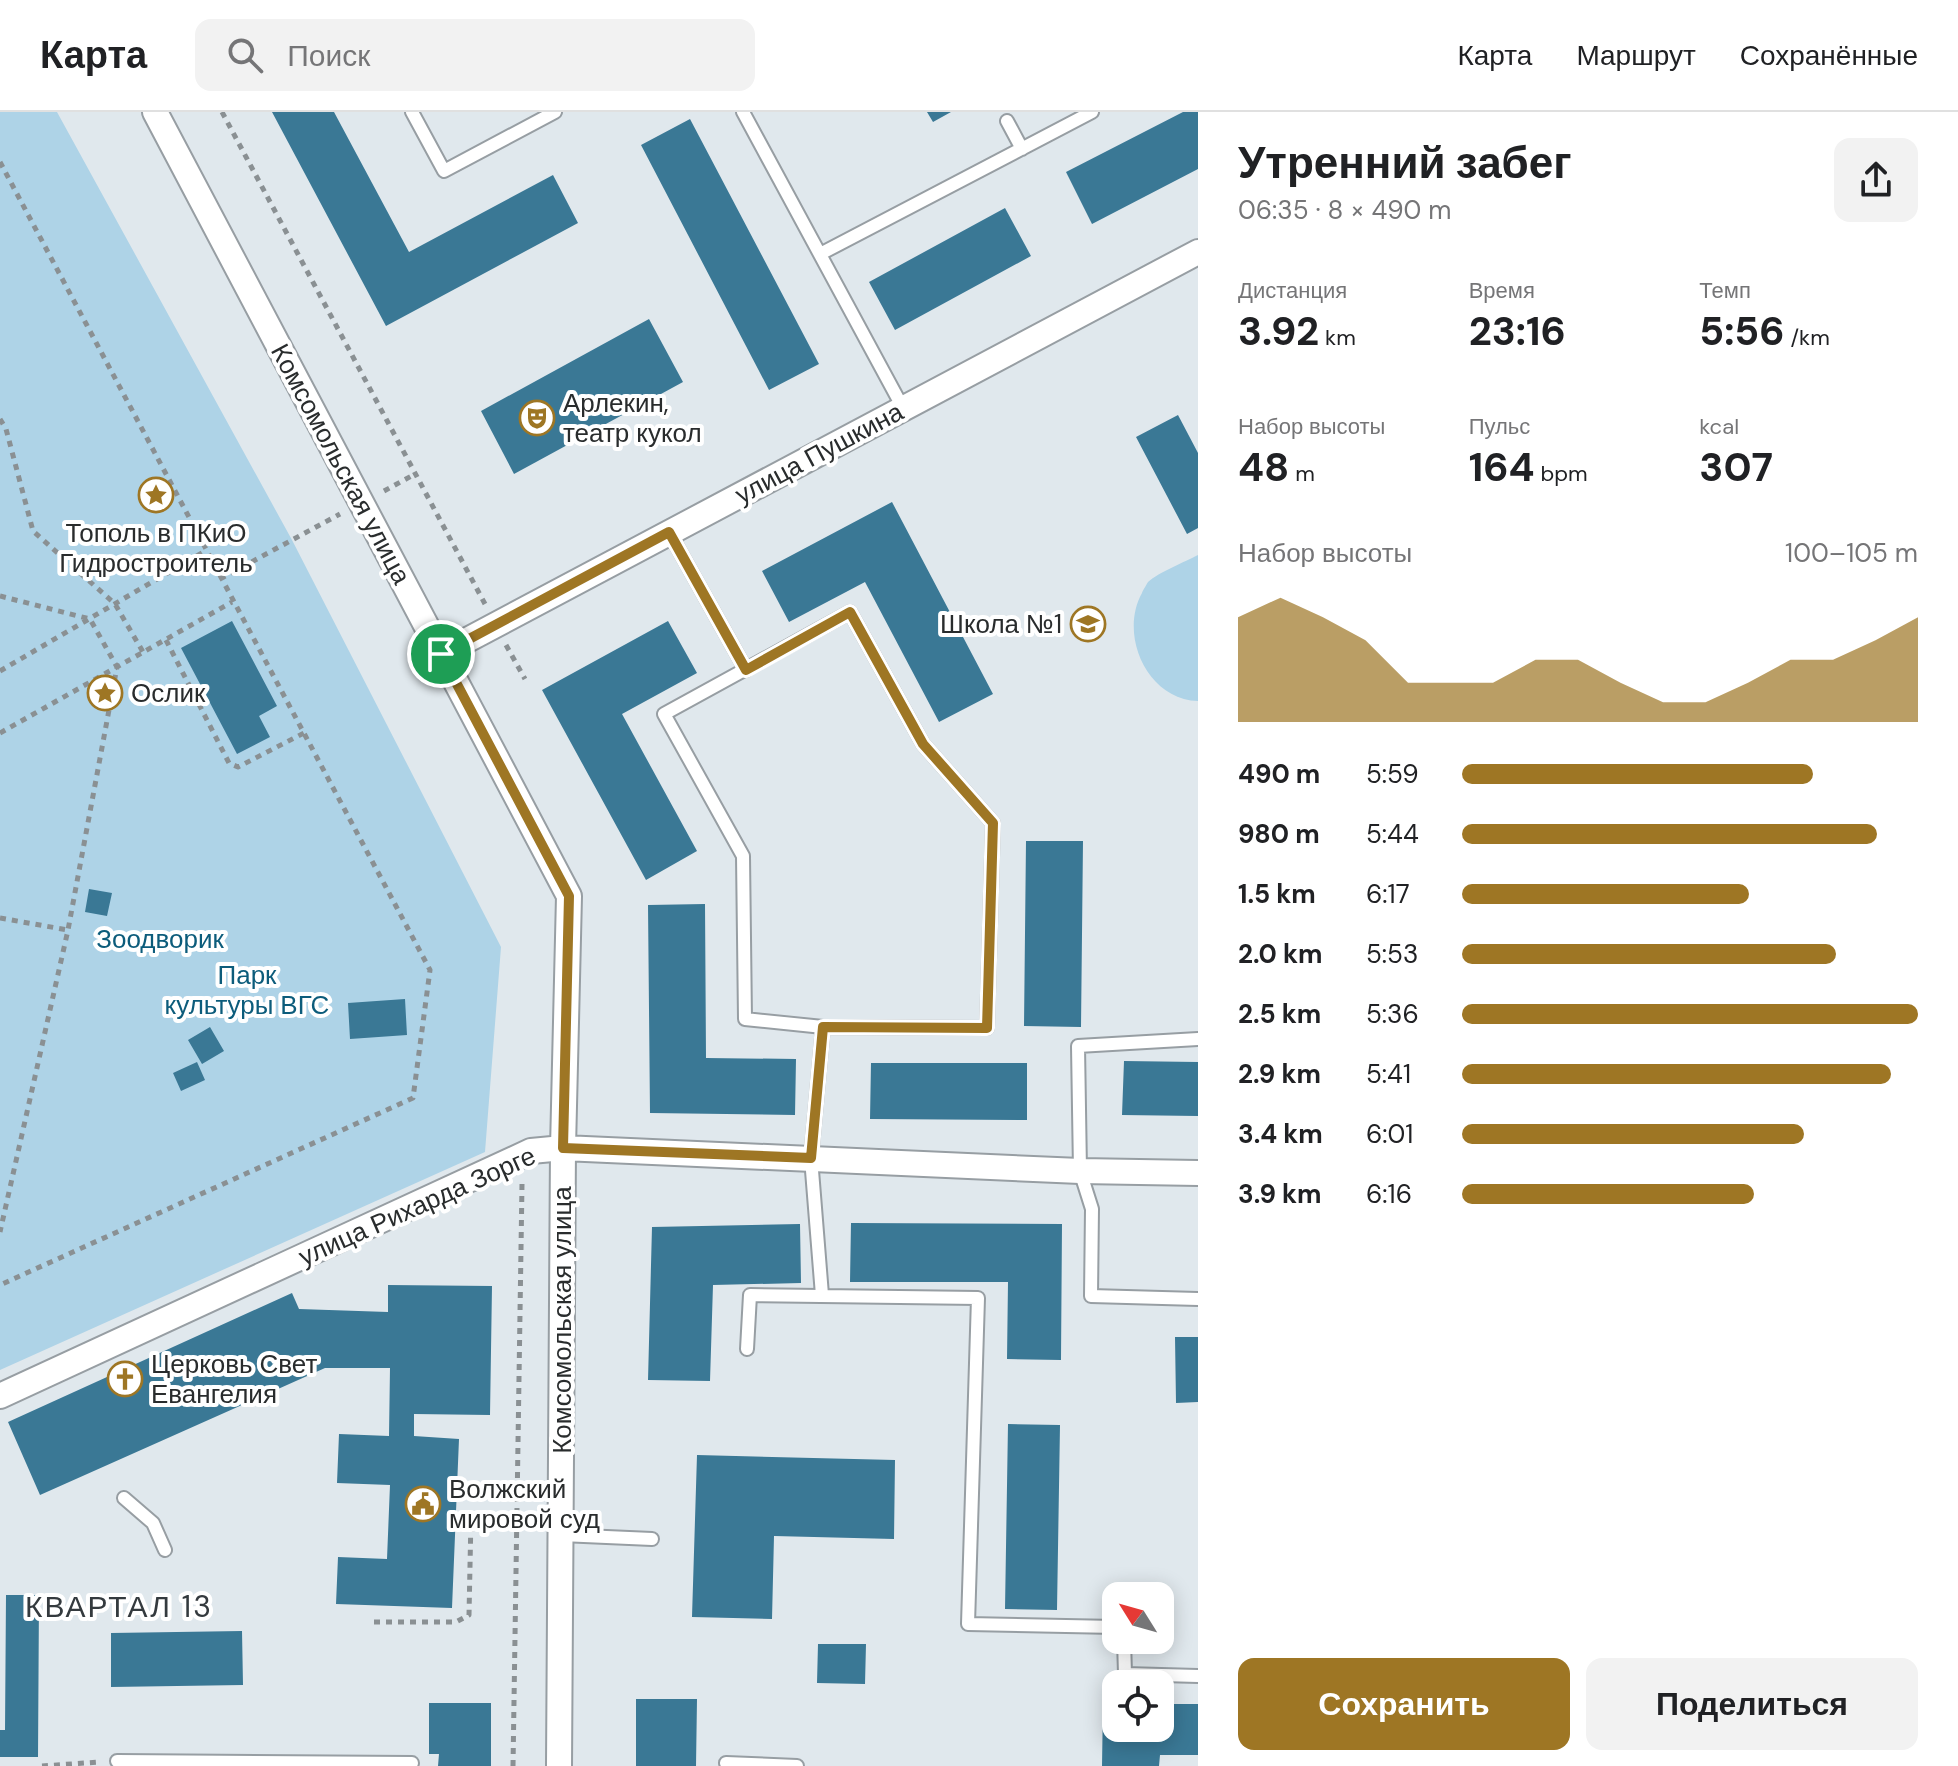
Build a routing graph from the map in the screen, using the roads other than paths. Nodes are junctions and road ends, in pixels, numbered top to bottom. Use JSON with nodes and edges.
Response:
{"nodes":[{"id":1,"x":155,"y":112,"type":"edge"},
{"id":2,"x":412,"y":112,"type":"edge"},
{"id":3,"x":555,"y":112,"type":"edge"},
{"id":4,"x":743,"y":112,"type":"edge"},
{"id":5,"x":1092,"y":112,"type":"edge"},
{"id":6,"x":1007,"y":121,"type":"dead end"},
{"id":7,"x":1022,"y":149,"type":"junction"},
{"id":8,"x":1198,"y":252,"type":"edge"},
{"id":9,"x":820,"y":254,"type":"junction"},
{"id":10,"x":903,"y":408,"type":"junction"},
{"id":11,"x":669,"y":532,"type":"junction"},
{"id":12,"x":441,"y":654,"type":"junction"},
{"id":13,"x":746,"y":670,"type":"junction"},
{"id":14,"x":823,"y":1027,"type":"junction"},
{"id":15,"x":1198,"y":1039,"type":"edge"},
{"id":16,"x":563,"y":1148,"type":"junction"},
{"id":17,"x":811,"y":1158,"type":"junction"},
{"id":18,"x":1080,"y":1171,"type":"junction"},
{"id":19,"x":1198,"y":1173,"type":"edge"},
{"id":20,"x":822,"y":1295,"type":"junction"},
{"id":21,"x":1198,"y":1299,"type":"edge"},
{"id":22,"x":747,"y":1349,"type":"dead end"},
{"id":23,"x":0,"y":1396,"type":"edge"},
{"id":24,"x":124,"y":1498,"type":"dead end"},
{"id":25,"x":561,"y":1528,"type":"junction"},
{"id":26,"x":652,"y":1539,"type":"dead end"},
{"id":27,"x":165,"y":1550,"type":"dead end"},
{"id":28,"x":1102,"y":1627,"type":"edge"},
{"id":29,"x":1124,"y":1654,"type":"edge"},
{"id":30,"x":1198,"y":1676,"type":"edge"},
{"id":31,"x":117,"y":1761,"type":"road end"},
{"id":32,"x":412,"y":1763,"type":"dead end"},
{"id":33,"x":726,"y":1763,"type":"dead end"},
{"id":34,"x":314,"y":1764,"type":"edge"},
{"id":35,"x":559,"y":1766,"type":"edge"},
{"id":36,"x":797,"y":1766,"type":"edge"}],
"edges":[{"from":1,"to":12,"type":"street","name":"Комсомольская улица"},
{"from":2,"to":3,"type":"lane"},
{"from":4,"to":9,"type":"lane"},
{"from":5,"to":7,"type":"lane"},
{"from":6,"to":7,"type":"lane"},
{"from":7,"to":9,"type":"lane"},
{"from":8,"to":10,"type":"street","name":"улица Пушкина"},
{"from":9,"to":10,"type":"lane"},
{"from":10,"to":11,"type":"street","name":"улица Пушкина"},
{"from":11,"to":12,"type":"street","name":"улица Пушкина"},
{"from":11,"to":13,"type":"lane"},
{"from":12,"to":16,"type":"street","name":"Комсомольская улица"},
{"from":13,"to":14,"type":"lane"},
{"from":13,"to":14,"type":"lane"},
{"from":14,"to":17,"type":"lane"},
{"from":15,"to":18,"type":"lane"},
{"from":16,"to":17,"type":"street","name":"улица Рихарда Зорге"},
{"from":16,"to":23,"type":"street","name":"улица Рихарда Зорге"},
{"from":16,"to":25,"type":"street","name":"Комсомольская улица"},
{"from":17,"to":18,"type":"street","name":"улица Рихарда Зорге"},
{"from":17,"to":20,"type":"lane"},
{"from":18,"to":19,"type":"street","name":"улица Рихарда Зорге"},
{"from":18,"to":21,"type":"lane"},
{"from":20,"to":22,"type":"lane"},
{"from":20,"to":28,"type":"lane"},
{"from":24,"to":27,"type":"lane"},
{"from":25,"to":26,"type":"lane"},
{"from":25,"to":35,"type":"street","name":"Комсомольская улица"},
{"from":29,"to":30,"type":"lane"},
{"from":31,"to":34,"type":"lane"},
{"from":32,"to":34,"type":"lane"},
{"from":33,"to":36,"type":"lane"}]}
